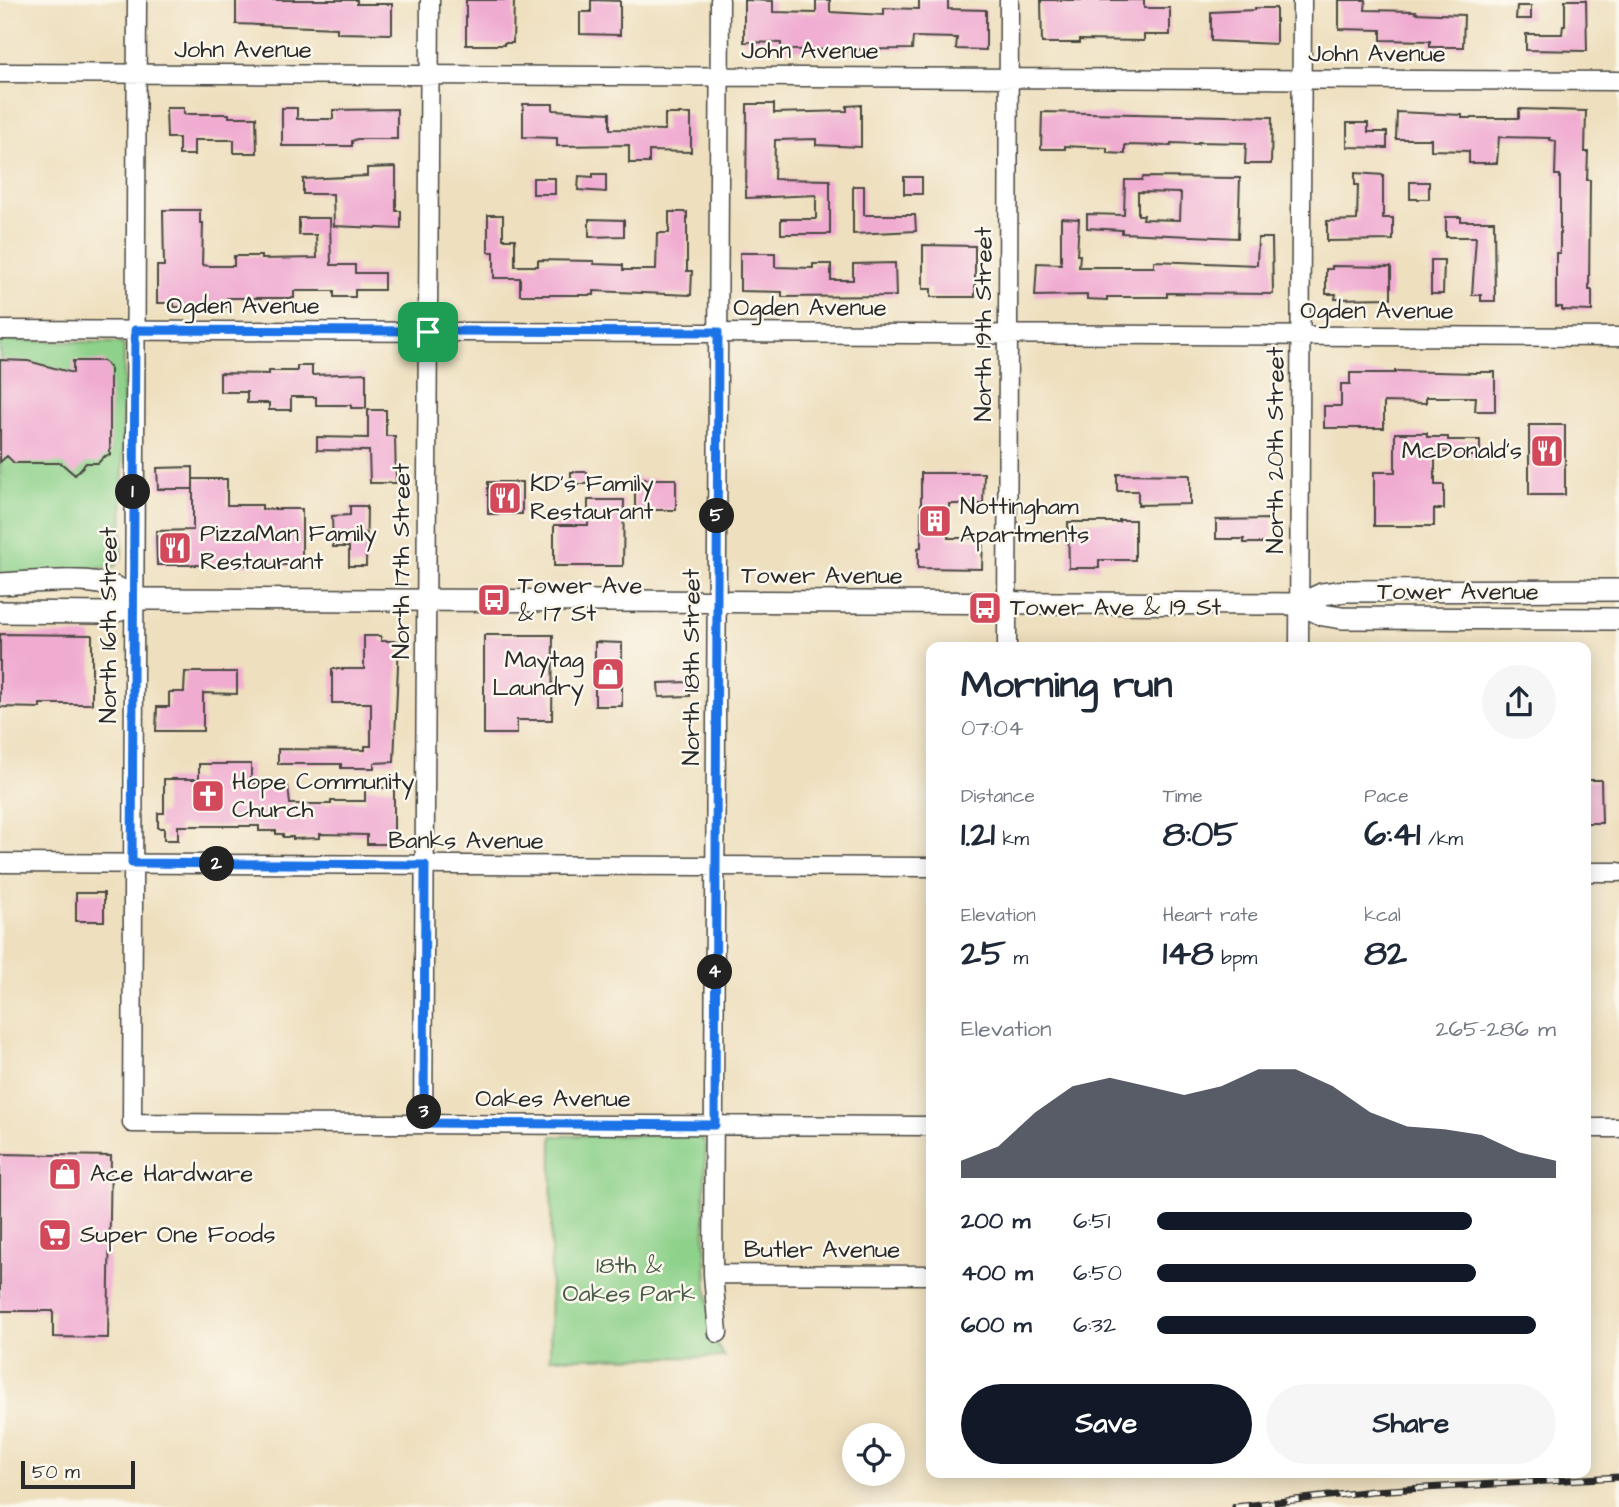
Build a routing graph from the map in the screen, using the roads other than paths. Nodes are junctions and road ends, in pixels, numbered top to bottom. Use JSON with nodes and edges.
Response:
{"nodes":[{"id":1,"x":137,"y":0,"type":"edge"},
{"id":2,"x":430,"y":0,"type":"edge"},
{"id":3,"x":720,"y":0,"type":"edge"},
{"id":4,"x":1009,"y":0,"type":"edge"},
{"id":5,"x":1302,"y":0,"type":"edge"},
{"id":6,"x":0,"y":73,"type":"edge"},
{"id":7,"x":136,"y":74,"type":"junction"},
{"id":8,"x":430,"y":75,"type":"junction"},
{"id":9,"x":719,"y":76,"type":"junction"},
{"id":10,"x":1009,"y":76,"type":"junction"},
{"id":11,"x":1302,"y":78,"type":"junction"},
{"id":12,"x":1619,"y":80,"type":"edge"},
{"id":13,"x":0,"y":330,"type":"edge"},
{"id":14,"x":135,"y":330,"type":"junction"},
{"id":15,"x":428,"y":332,"type":"junction"},
{"id":16,"x":718,"y":332,"type":"junction"},
{"id":17,"x":1008,"y":333,"type":"junction"},
{"id":18,"x":1301,"y":335,"type":"junction"},
{"id":19,"x":1619,"y":337,"type":"edge"},
{"id":20,"x":0,"y":584,"type":"edge"},
{"id":21,"x":1619,"y":590,"type":"edge"},
{"id":22,"x":134,"y":599,"type":"junction"},
{"id":23,"x":426,"y":601,"type":"junction"},
{"id":24,"x":716,"y":602,"type":"junction"},
{"id":25,"x":1007,"y":603,"type":"junction"},
{"id":26,"x":1300,"y":604,"type":"junction"},
{"id":27,"x":0,"y":612,"type":"edge"},
{"id":28,"x":1619,"y":619,"type":"edge"},
{"id":29,"x":1007,"y":642,"type":"edge"},
{"id":30,"x":1299,"y":642,"type":"edge"},
{"id":31,"x":0,"y":863,"type":"edge"},
{"id":32,"x":132,"y":863,"type":"junction"},
{"id":33,"x":425,"y":865,"type":"junction"},
{"id":34,"x":715,"y":866,"type":"junction"},
{"id":35,"x":926,"y":867,"type":"edge"},
{"id":36,"x":1591,"y":872,"type":"edge"},
{"id":37,"x":1619,"y":872,"type":"edge"},
{"id":38,"x":132,"y":1123,"type":"joint"},
{"id":39,"x":424,"y":1123,"type":"junction"},
{"id":40,"x":715,"y":1125,"type":"junction"},
{"id":41,"x":926,"y":1126,"type":"edge"},
{"id":42,"x":1591,"y":1128,"type":"edge"},
{"id":43,"x":1619,"y":1128,"type":"edge"},
{"id":44,"x":713,"y":1274,"type":"junction"},
{"id":45,"x":926,"y":1275,"type":"edge"},
{"id":46,"x":718,"y":1333,"type":"dead end"}],
"edges":[{"from":1,"to":7,"type":"street","name":"North 16th Street"},
{"from":2,"to":8,"type":"street","name":"North 17th Street"},
{"from":3,"to":9,"type":"street","name":"North 18th Street"},
{"from":4,"to":10,"type":"street","name":"North 19th Street"},
{"from":5,"to":11,"type":"street","name":"North 20th Street"},
{"from":6,"to":7,"type":"street","name":"John Avenue"},
{"from":7,"to":8,"type":"street","name":"John Avenue"},
{"from":7,"to":14,"type":"street","name":"North 16th Street"},
{"from":8,"to":9,"type":"street","name":"John Avenue"},
{"from":8,"to":15,"type":"street","name":"North 17th Street"},
{"from":9,"to":10,"type":"street","name":"John Avenue"},
{"from":9,"to":16,"type":"street","name":"North 18th Street"},
{"from":10,"to":11,"type":"street","name":"John Avenue"},
{"from":10,"to":17,"type":"street","name":"North 19th Street"},
{"from":11,"to":12,"type":"street","name":"John Avenue"},
{"from":11,"to":18,"type":"street","name":"North 20th Street"},
{"from":13,"to":14,"type":"street","name":"Ogden Avenue"},
{"from":14,"to":15,"type":"street","name":"Ogden Avenue"},
{"from":14,"to":22,"type":"street","name":"North 16th Street"},
{"from":15,"to":16,"type":"street","name":"Ogden Avenue"},
{"from":15,"to":23,"type":"street","name":"North 17th Street"},
{"from":16,"to":17,"type":"street","name":"Ogden Avenue"},
{"from":16,"to":24,"type":"street","name":"North 18th Street"},
{"from":17,"to":18,"type":"street","name":"Ogden Avenue"},
{"from":17,"to":25,"type":"street","name":"North 19th Street"},
{"from":18,"to":19,"type":"street","name":"Ogden Avenue"},
{"from":18,"to":26,"type":"street","name":"North 20th Street"},
{"from":20,"to":22,"type":"main road","name":"Tower Avenue"},
{"from":21,"to":26,"type":"main road","name":"Tower Avenue"},
{"from":22,"to":23,"type":"main road","name":"Tower Avenue"},
{"from":22,"to":27,"type":"main road","name":"Tower Avenue"},
{"from":22,"to":32,"type":"street","name":"North 16th Street"},
{"from":23,"to":24,"type":"main road","name":"Tower Avenue"},
{"from":23,"to":33,"type":"street","name":"North 17th Street"},
{"from":24,"to":25,"type":"main road","name":"Tower Avenue"},
{"from":24,"to":34,"type":"street","name":"North 18th Street"},
{"from":25,"to":26,"type":"main road","name":"Tower Avenue"},
{"from":25,"to":29,"type":"street","name":"North 19th Street"},
{"from":26,"to":28,"type":"main road","name":"Tower Avenue"},
{"from":26,"to":30,"type":"street","name":"North 20th Street"},
{"from":31,"to":32,"type":"street","name":"Banks Avenue"},
{"from":32,"to":33,"type":"street","name":"Banks Avenue"},
{"from":32,"to":38,"type":"street","name":"North 16th Street"},
{"from":33,"to":34,"type":"street","name":"Banks Avenue"},
{"from":33,"to":39,"type":"street","name":"North 17th Street"},
{"from":34,"to":35,"type":"street","name":"Banks Avenue"},
{"from":34,"to":40,"type":"street","name":"North 18th Street"},
{"from":36,"to":37,"type":"street"},
{"from":38,"to":39,"type":"street","name":"Oakes Avenue"},
{"from":39,"to":40,"type":"street","name":"Oakes Avenue"},
{"from":40,"to":41,"type":"street","name":"Oakes Avenue"},
{"from":40,"to":44,"type":"street","name":"North 18th Street"},
{"from":42,"to":43,"type":"street"},
{"from":44,"to":45,"type":"street","name":"Butler Avenue"},
{"from":44,"to":46,"type":"street","name":"North 18th Street"}]}
